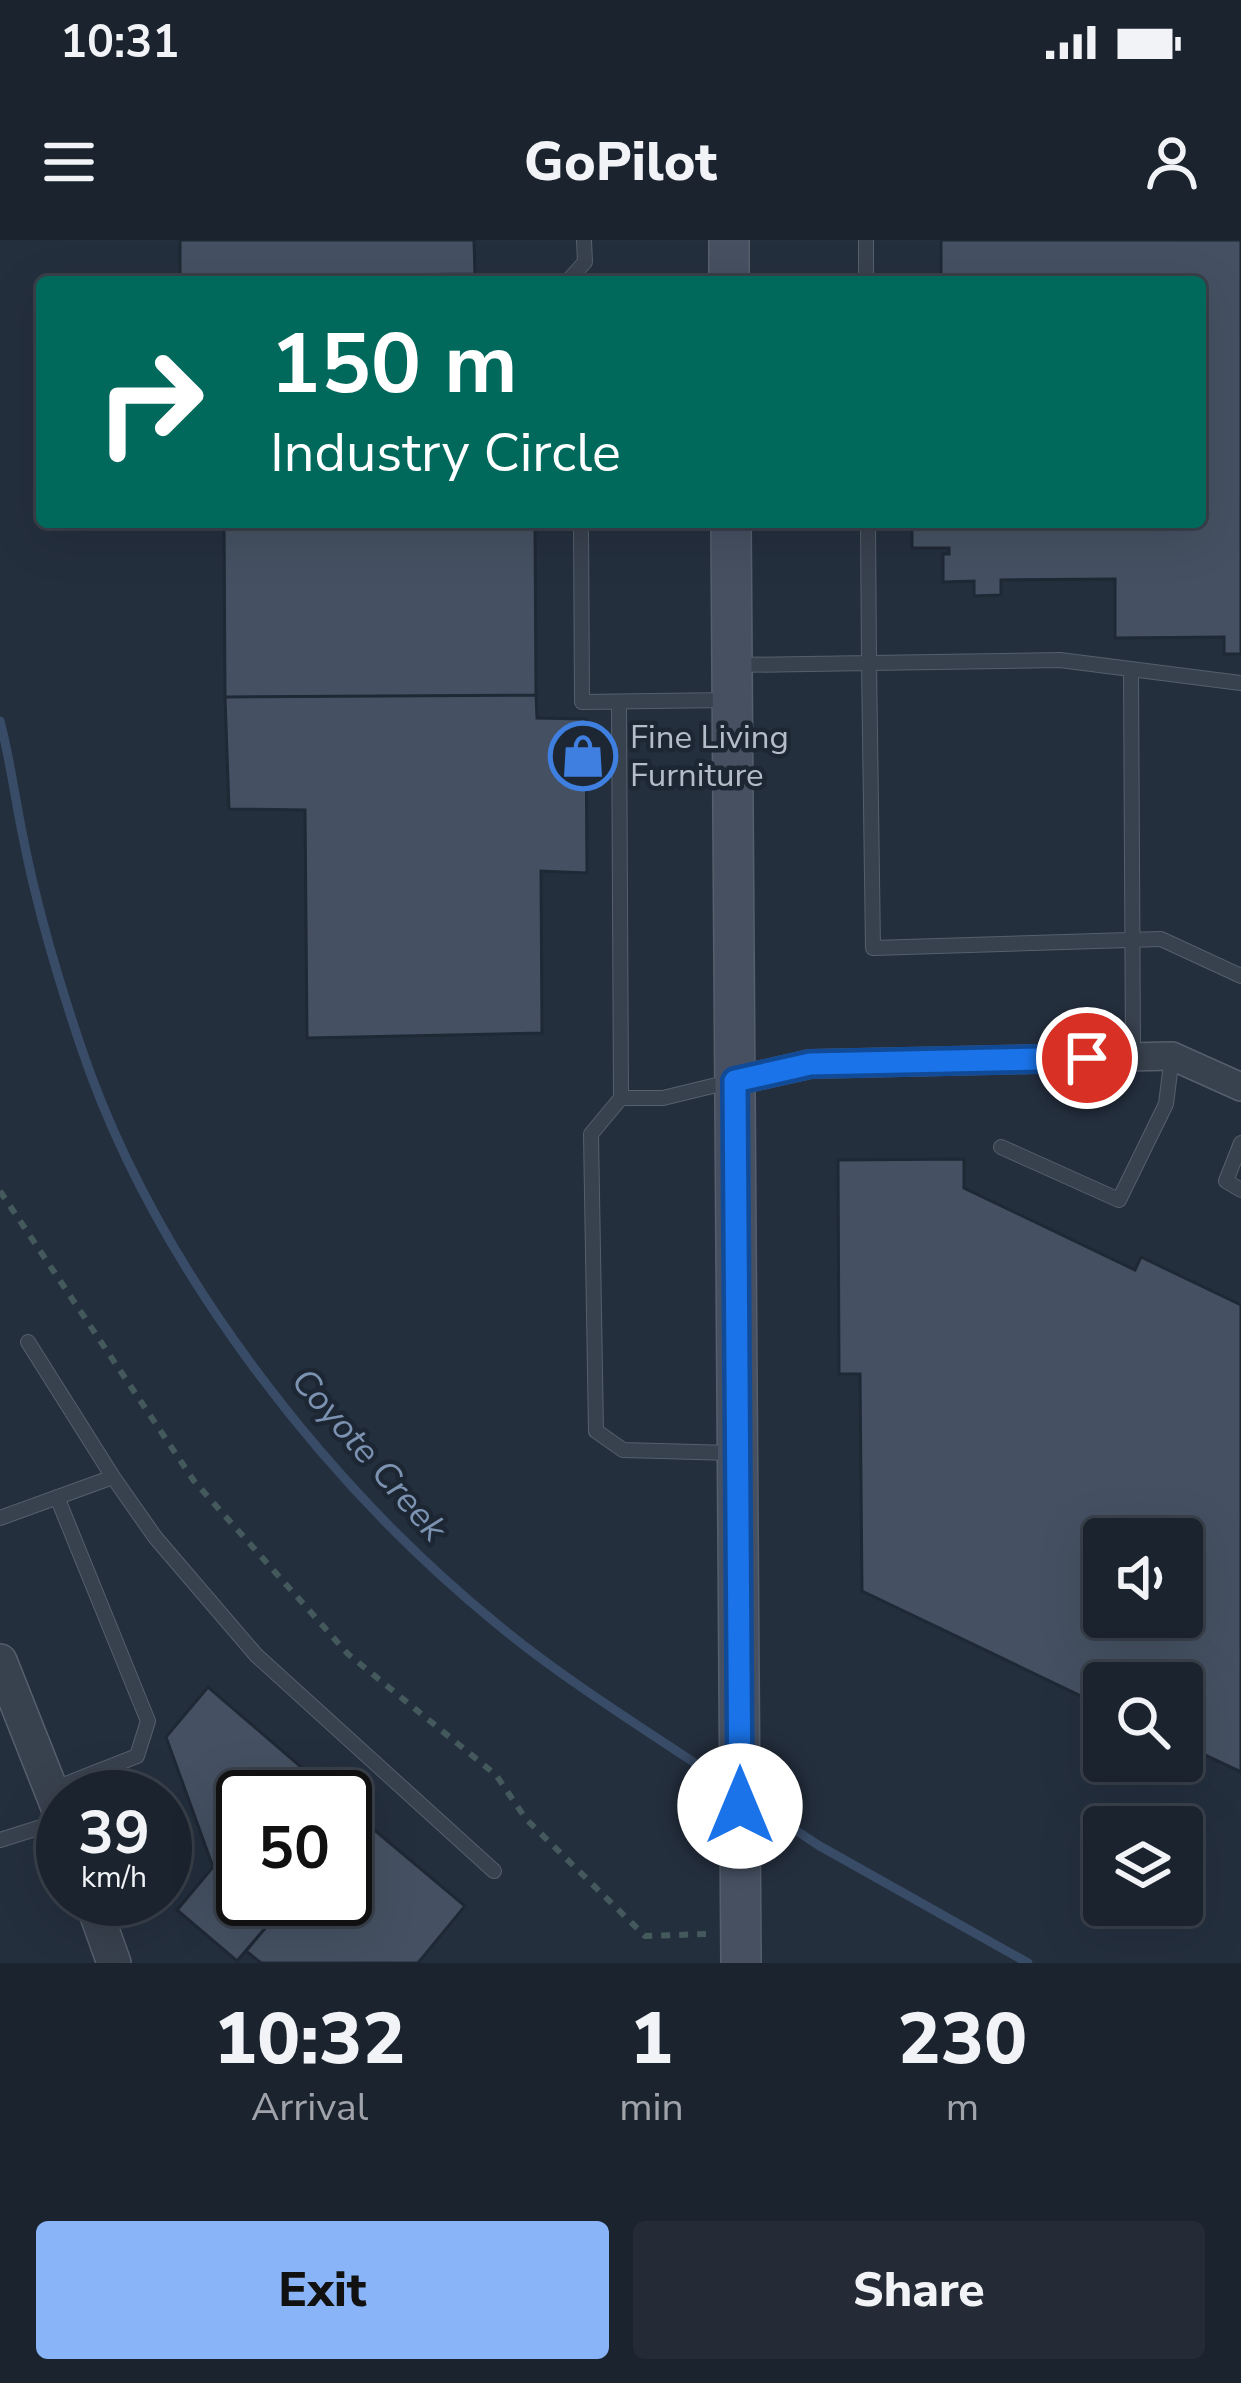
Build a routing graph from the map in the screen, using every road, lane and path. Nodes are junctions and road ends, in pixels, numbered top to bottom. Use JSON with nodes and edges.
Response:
{"nodes":[{"id":1,"x":584,"y":240,"type":"edge"},
{"id":2,"x":729,"y":240,"type":"edge"},
{"id":3,"x":866,"y":240,"type":"edge"},
{"id":4,"x":572,"y":276,"type":"edge"},
{"id":5,"x":729,"y":276,"type":"edge"},
{"id":6,"x":866,"y":276,"type":"edge"},
{"id":7,"x":581,"y":528,"type":"edge"},
{"id":8,"x":731,"y":528,"type":"edge"},
{"id":9,"x":868,"y":528,"type":"edge"},
{"id":10,"x":868,"y":663,"type":"junction"},
{"id":11,"x":1131,"y":669,"type":"junction"},
{"id":12,"x":732,"y":682,"type":"junction"},
{"id":13,"x":1241,"y":683,"type":"edge"},
{"id":14,"x":620,"y":702,"type":"junction"},
{"id":15,"x":1133,"y":940,"type":"junction"},
{"id":16,"x":1241,"y":976,"type":"edge"},
{"id":17,"x":1172,"y":1056,"type":"junction"},
{"id":18,"x":1133,"y":1057,"type":"junction"},
{"id":19,"x":735,"y":1081,"type":"junction"},
{"id":20,"x":1241,"y":1087,"type":"edge"},
{"id":21,"x":622,"y":1098,"type":"junction"},
{"id":22,"x":1241,"y":1143,"type":"edge"},
{"id":23,"x":1001,"y":1147,"type":"dead end"},
{"id":24,"x":1241,"y":1190,"type":"edge"},
{"id":25,"x":0,"y":1191,"type":"edge"},
{"id":26,"x":28,"y":1342,"type":"dead end"},
{"id":27,"x":737,"y":1453,"type":"junction"},
{"id":28,"x":113,"y":1477,"type":"junction"},
{"id":29,"x":57,"y":1497,"type":"junction"},
{"id":30,"x":0,"y":1518,"type":"edge"},
{"id":31,"x":0,"y":1661,"type":"edge"},
{"id":32,"x":44,"y":1770,"type":"edge"},
{"id":33,"x":117,"y":1770,"type":"edge"},
{"id":34,"x":36,"y":1821,"type":"edge"},
{"id":35,"x":0,"y":1840,"type":"edge"},
{"id":36,"x":494,"y":1871,"type":"dead end"},
{"id":37,"x":101,"y":1926,"type":"edge"},
{"id":38,"x":741,"y":1939,"type":"edge"},
{"id":39,"x":114,"y":1963,"type":"edge"}],
"edges":[{"from":1,"to":4,"type":"lane"},
{"from":2,"to":5,"type":"main road"},
{"from":3,"to":6,"type":"lane"},
{"from":7,"to":14,"type":"lane"},
{"from":8,"to":12,"type":"main road"},
{"from":9,"to":10,"type":"lane"},
{"from":10,"to":11,"type":"lane"},
{"from":10,"to":12,"type":"lane"},
{"from":10,"to":15,"type":"lane"},
{"from":11,"to":13,"type":"lane"},
{"from":11,"to":15,"type":"lane"},
{"from":12,"to":14,"type":"lane"},
{"from":12,"to":19,"type":"main road"},
{"from":14,"to":21,"type":"lane"},
{"from":15,"to":16,"type":"lane"},
{"from":15,"to":18,"type":"lane"},
{"from":17,"to":18,"type":"street"},
{"from":17,"to":20,"type":"street"},
{"from":17,"to":23,"type":"lane"},
{"from":18,"to":19,"type":"street"},
{"from":19,"to":21,"type":"lane"},
{"from":19,"to":27,"type":"main road"},
{"from":21,"to":27,"type":"lane"},
{"from":22,"to":24,"type":"lane"},
{"from":25,"to":38,"type":"path"},
{"from":26,"to":28,"type":"lane"},
{"from":27,"to":38,"type":"main road"},
{"from":28,"to":29,"type":"lane"},
{"from":28,"to":36,"type":"lane"},
{"from":29,"to":30,"type":"lane"},
{"from":29,"to":33,"type":"lane"},
{"from":31,"to":32,"type":"street"},
{"from":34,"to":35,"type":"lane"},
{"from":37,"to":39,"type":"street"}]}
